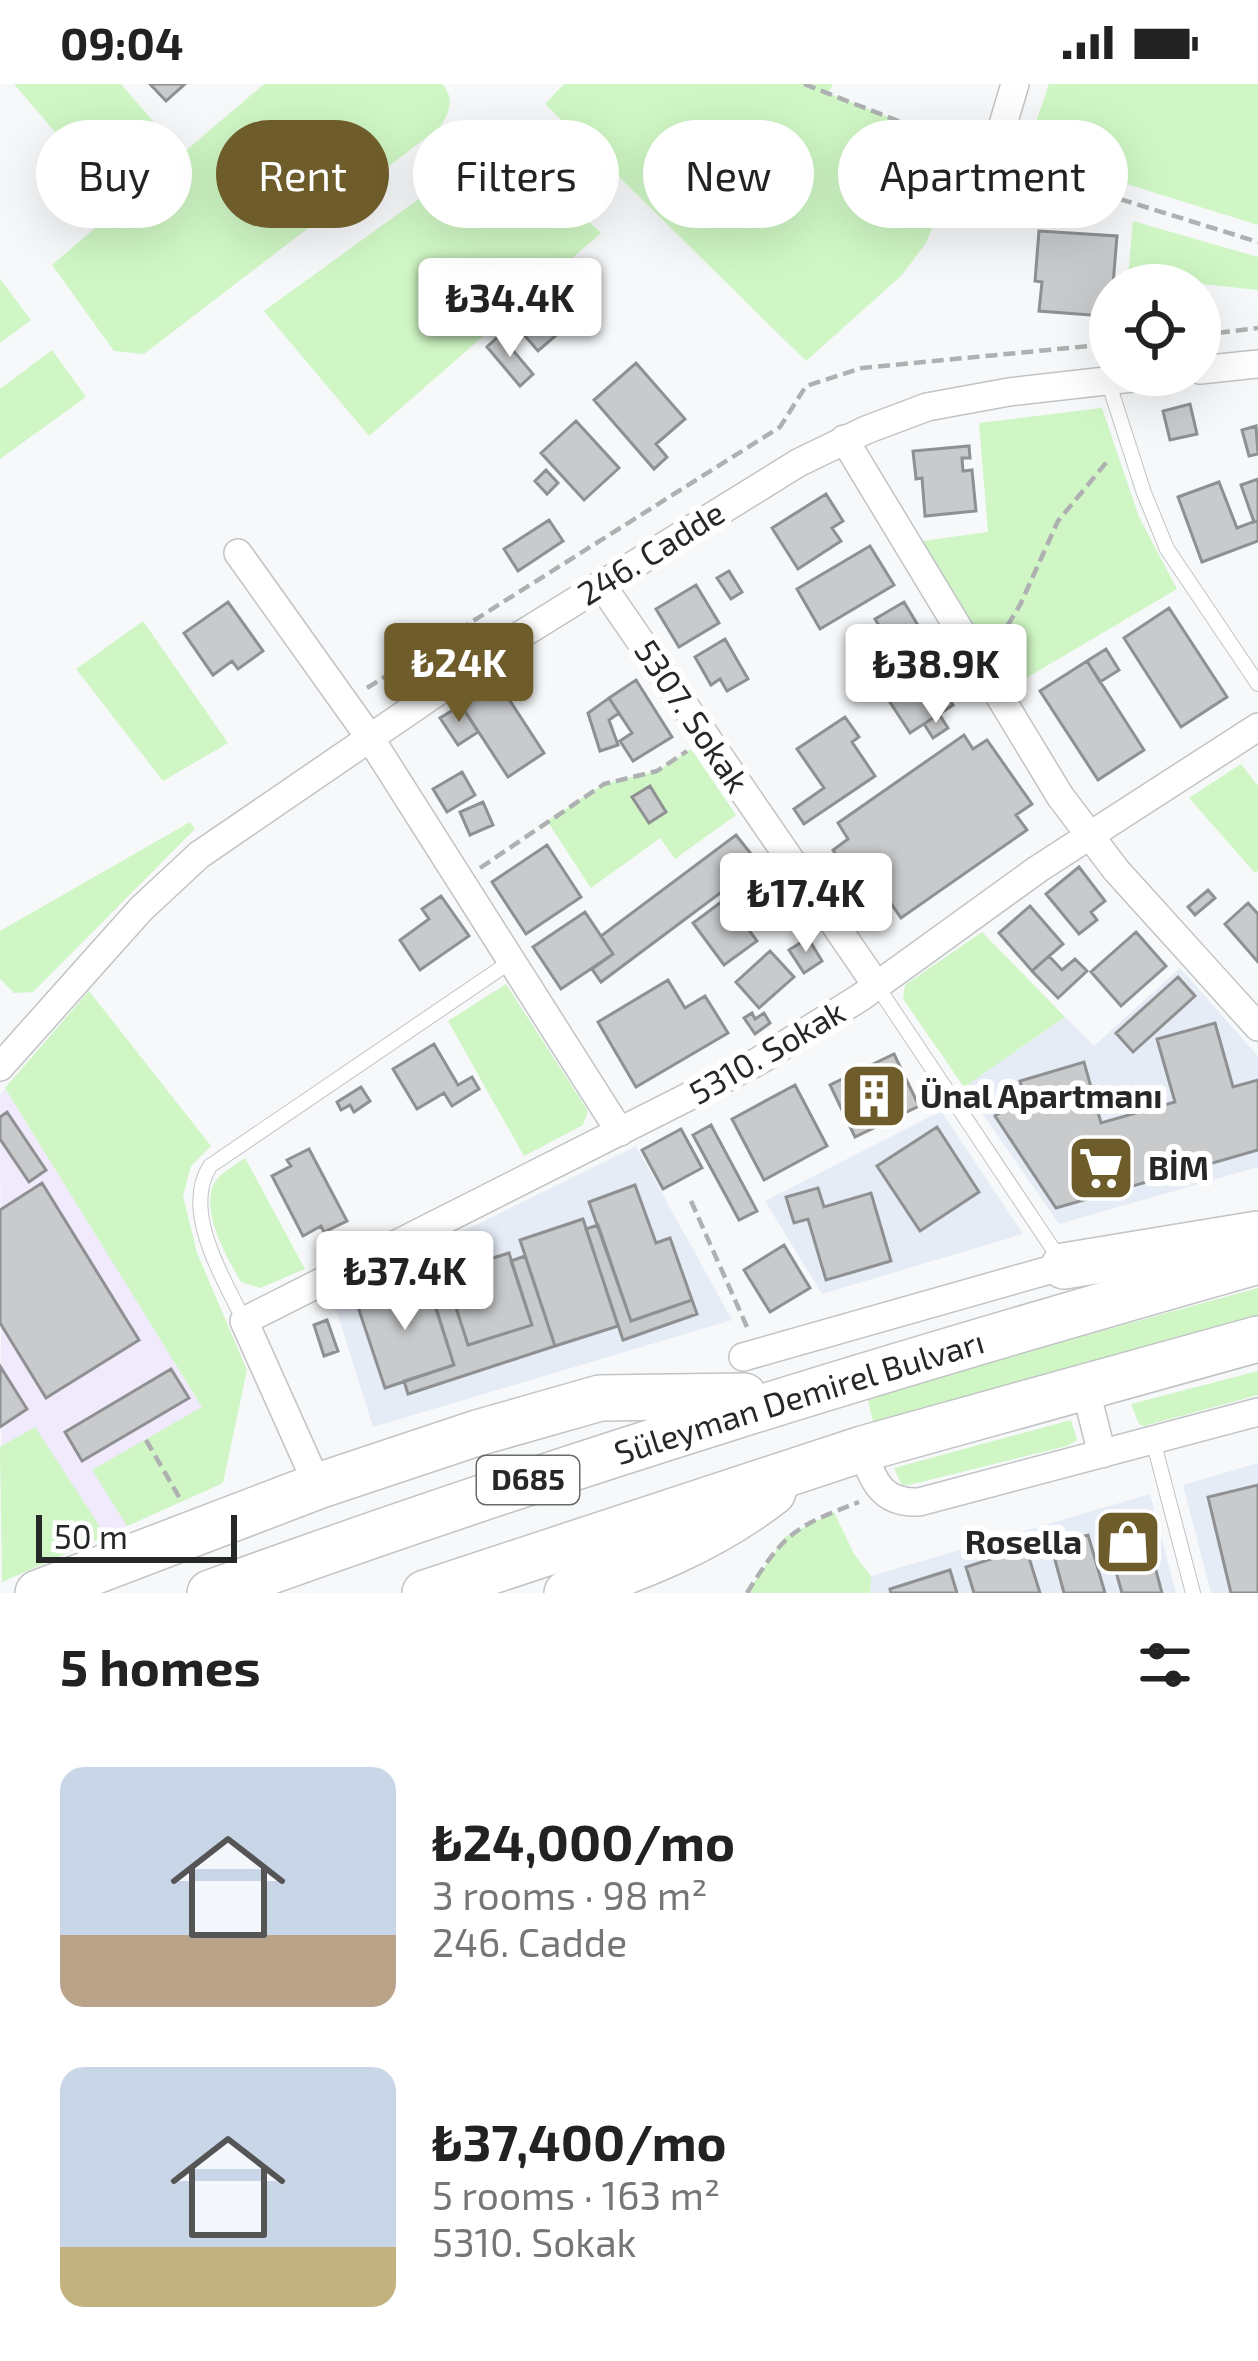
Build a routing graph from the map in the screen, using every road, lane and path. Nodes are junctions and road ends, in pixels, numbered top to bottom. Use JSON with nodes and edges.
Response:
{"nodes":[{"id":1,"x":805,"y":84,"type":"edge"},
{"id":2,"x":1015,"y":84,"type":"edge"},
{"id":3,"x":896,"y":120,"type":"edge"},
{"id":4,"x":1004,"y":120,"type":"edge"},
{"id":5,"x":1128,"y":201,"type":"edge"},
{"id":6,"x":1258,"y":242,"type":"edge"},
{"id":7,"x":1258,"y":328,"type":"edge"},
{"id":8,"x":1221,"y":332,"type":"edge"},
{"id":9,"x":1089,"y":346,"type":"edge"},
{"id":10,"x":1258,"y":364,"type":"edge"},
{"id":11,"x":1221,"y":368,"type":"edge"},
{"id":12,"x":1089,"y":384,"type":"edge"},
{"id":13,"x":1113,"y":396,"type":"edge"},
{"id":14,"x":844,"y":439,"type":"junction"},
{"id":15,"x":1126,"y":440,"type":"junction"},
{"id":16,"x":238,"y":554,"type":"dead end"},
{"id":17,"x":601,"y":584,"type":"junction"},
{"id":18,"x":981,"y":670,"type":"junction"},
{"id":19,"x":1258,"y":684,"type":"edge"},
{"id":20,"x":344,"y":702,"type":"junction"},
{"id":21,"x":1258,"y":728,"type":"edge"},
{"id":22,"x":370,"y":738,"type":"junction"},
{"id":23,"x":707,"y":738,"type":"junction"},
{"id":24,"x":1089,"y":837,"type":"junction"},
{"id":25,"x":459,"y":883,"type":"junction"},
{"id":26,"x":510,"y":962,"type":"junction"},
{"id":27,"x":877,"y":986,"type":"junction"},
{"id":28,"x":1258,"y":1027,"type":"edge"},
{"id":29,"x":0,"y":1067,"type":"edge"},
{"id":30,"x":620,"y":1132,"type":"junction"},
{"id":31,"x":691,"y":1201,"type":"dead end"},
{"id":32,"x":1258,"y":1210,"type":"edge"},
{"id":33,"x":1258,"y":1234,"type":"edge"},
{"id":34,"x":1258,"y":1261,"type":"edge"},
{"id":35,"x":1064,"y":1266,"type":"junction"},
{"id":36,"x":244,"y":1321,"type":"junction"},
{"id":37,"x":1258,"y":1340,"type":"edge"},
{"id":38,"x":752,"y":1355,"type":"joint"},
{"id":39,"x":1085,"y":1388,"type":"junction"},
{"id":40,"x":795,"y":1396,"type":"junction"},
{"id":41,"x":1258,"y":1412,"type":"edge"},
{"id":42,"x":146,"y":1440,"type":"dead end"},
{"id":43,"x":1153,"y":1440,"type":"junction"},
{"id":44,"x":862,"y":1449,"type":"junction"},
{"id":45,"x":1102,"y":1454,"type":"junction"},
{"id":46,"x":803,"y":1468,"type":"junction"},
{"id":47,"x":318,"y":1486,"type":"junction"},
{"id":48,"x":882,"y":1493,"type":"junction"},
{"id":49,"x":182,"y":1502,"type":"dead end"},
{"id":50,"x":60,"y":1588,"type":"edge"},
{"id":51,"x":210,"y":1593,"type":"edge"},
{"id":52,"x":425,"y":1593,"type":"edge"},
{"id":53,"x":567,"y":1593,"type":"edge"},
{"id":54,"x":747,"y":1593,"type":"edge"},
{"id":55,"x":1193,"y":1593,"type":"edge"}],
"edges":[{"from":1,"to":3,"type":"path"},
{"from":2,"to":4,"type":"street"},
{"from":5,"to":6,"type":"path"},
{"from":7,"to":8,"type":"path"},
{"from":9,"to":20,"type":"path"},
{"from":10,"to":11,"type":"street"},
{"from":12,"to":14,"type":"street","name":"246. Cadde"},
{"from":13,"to":15,"type":"lane"},
{"from":14,"to":17,"type":"street","name":"246. Cadde"},
{"from":14,"to":18,"type":"street"},
{"from":15,"to":18,"type":"path"},
{"from":15,"to":19,"type":"lane"},
{"from":16,"to":20,"type":"street"},
{"from":17,"to":22,"type":"street","name":"246. Cadde"},
{"from":17,"to":23,"type":"street","name":"5307. Sokak"},
{"from":18,"to":24,"type":"street"},
{"from":20,"to":22,"type":"street"},
{"from":21,"to":24,"type":"street","name":"5310. Sokak"},
{"from":22,"to":25,"type":"street"},
{"from":22,"to":29,"type":"street","name":"246. Cadde"},
{"from":23,"to":25,"type":"path"},
{"from":23,"to":27,"type":"street","name":"5307. Sokak"},
{"from":24,"to":27,"type":"street","name":"5310. Sokak"},
{"from":24,"to":28,"type":"street"},
{"from":25,"to":26,"type":"street"},
{"from":26,"to":30,"type":"street"},
{"from":26,"to":36,"type":"lane"},
{"from":27,"to":30,"type":"street","name":"5310. Sokak"},
{"from":27,"to":35,"type":"lane","name":"5307. Sokak"},
{"from":30,"to":36,"type":"street","name":"5310. Sokak"},
{"from":31,"to":38,"type":"path"},
{"from":32,"to":35,"type":"street"},
{"from":33,"to":35,"type":"highway"},
{"from":34,"to":40,"type":"highway","name":"Süleyman Demirel Bulvarı","number":"D685"},
{"from":35,"to":38,"type":"street"},
{"from":36,"to":47,"type":"street"},
{"from":37,"to":39,"type":"highway","number":"D685"},
{"from":39,"to":44,"type":"highway","number":"D685"},
{"from":39,"to":45,"type":"street"},
{"from":40,"to":47,"type":"highway"},
{"from":40,"to":51,"type":"highway","name":"Süleyman Demirel Bulvarı","number":"D685"},
{"from":41,"to":43,"type":"street"},
{"from":42,"to":49,"type":"path"},
{"from":43,"to":45,"type":"street"},
{"from":43,"to":55,"type":"lane"},
{"from":44,"to":46,"type":"highway","number":"D685"},
{"from":44,"to":48,"type":"street"},
{"from":45,"to":48,"type":"street"},
{"from":46,"to":52,"type":"highway","number":"D685"},
{"from":46,"to":53,"type":"highway"},
{"from":47,"to":50,"type":"highway"},
{"from":48,"to":54,"type":"path"}]}
